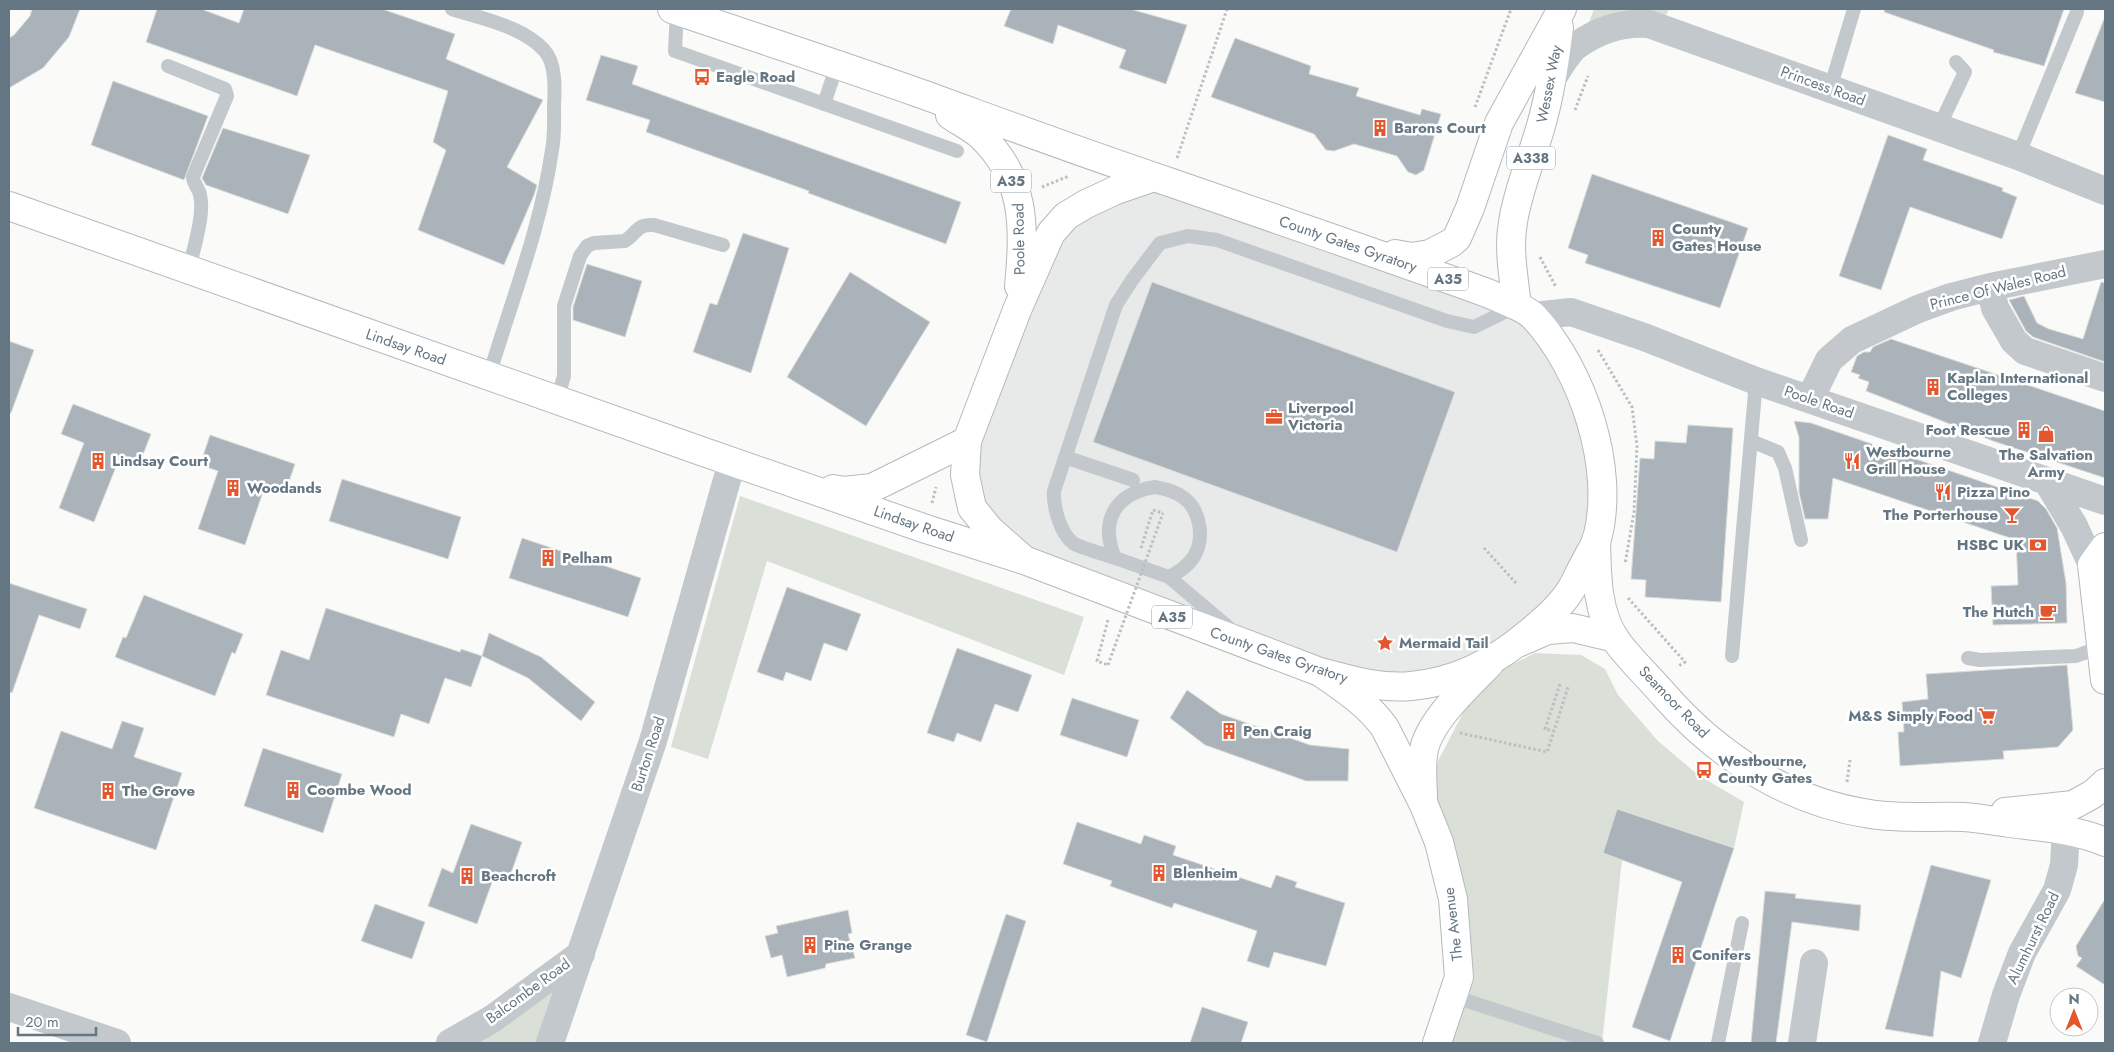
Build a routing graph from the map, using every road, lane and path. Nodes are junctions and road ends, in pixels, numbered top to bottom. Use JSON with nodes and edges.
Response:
{"nodes":[{"id":1,"x":452,"y":9,"type":"edge"},
{"id":2,"x":1227,"y":9,"type":"edge"},
{"id":3,"x":1854,"y":9,"type":"edge"},
{"id":4,"x":674,"y":10,"type":"edge"},
{"id":5,"x":1562,"y":10,"type":"edge"},
{"id":6,"x":2077,"y":12,"type":"dead end"},
{"id":7,"x":1956,"y":62,"type":"dead end"},
{"id":8,"x":837,"y":65,"type":"junction"},
{"id":9,"x":168,"y":66,"type":"dead end"},
{"id":10,"x":1553,"y":77,"type":"junction"},
{"id":11,"x":1830,"y":89,"type":"junction"},
{"id":12,"x":918,"y":92,"type":"junction"},
{"id":13,"x":824,"y":104,"type":"junction"},
{"id":14,"x":1940,"y":127,"type":"junction"},
{"id":15,"x":957,"y":151,"type":"dead end"},
{"id":16,"x":2018,"y":156,"type":"junction"},
{"id":17,"x":1161,"y":179,"type":"junction"},
{"id":18,"x":2105,"y":191,"type":"edge"},
{"id":19,"x":9,"y":206,"type":"edge"},
{"id":20,"x":723,"y":246,"type":"dead end"},
{"id":21,"x":1362,"y":248,"type":"junction"},
{"id":22,"x":2105,"y":264,"type":"edge"},
{"id":23,"x":189,"y":270,"type":"junction"},
{"id":24,"x":1990,"y":287,"type":"junction"},
{"id":25,"x":1016,"y":310,"type":"junction"},
{"id":26,"x":1525,"y":311,"type":"junction"},
{"id":27,"x":489,"y":376,"type":"junction"},
{"id":28,"x":2105,"y":378,"type":"edge"},
{"id":29,"x":1756,"y":381,"type":"junction"},
{"id":30,"x":1810,"y":399,"type":"junction"},
{"id":31,"x":557,"y":400,"type":"junction"},
{"id":32,"x":967,"y":441,"type":"junction"},
{"id":33,"x":1751,"y":441,"type":"junction"},
{"id":34,"x":1065,"y":457,"type":"junction"},
{"id":35,"x":732,"y":462,"type":"junction"},
{"id":36,"x":1133,"y":480,"type":"dead end"},
{"id":37,"x":2047,"y":481,"type":"junction"},
{"id":38,"x":804,"y":485,"type":"junction"},
{"id":39,"x":2105,"y":501,"type":"edge"},
{"id":40,"x":1596,"y":540,"type":"junction"},
{"id":41,"x":1801,"y":540,"type":"dead end"},
{"id":42,"x":1484,"y":548,"type":"dead end"},
{"id":43,"x":2099,"y":556,"type":"edge"},
{"id":44,"x":1115,"y":558,"type":"junction"},
{"id":45,"x":1024,"y":560,"type":"junction"},
{"id":46,"x":1135,"y":565,"type":"junction"},
{"id":47,"x":1169,"y":577,"type":"junction"},
{"id":48,"x":1516,"y":583,"type":"dead end"},
{"id":49,"x":1114,"y":595,"type":"junction"},
{"id":50,"x":1632,"y":602,"type":"dead end"},
{"id":51,"x":1615,"y":638,"type":"junction"},
{"id":52,"x":1516,"y":644,"type":"junction"},
{"id":53,"x":1253,"y":647,"type":"junction"},
{"id":54,"x":2103,"y":648,"type":"edge"},
{"id":55,"x":1732,"y":656,"type":"dead end"},
{"id":56,"x":1968,"y":658,"type":"dead end"},
{"id":57,"x":1672,"y":662,"type":"dead end"},
{"id":58,"x":1490,"y":663,"type":"junction"},
{"id":59,"x":1320,"y":672,"type":"junction"},
{"id":60,"x":2105,"y":680,"type":"edge"},
{"id":61,"x":1560,"y":684,"type":"dead end"},
{"id":62,"x":1568,"y":687,"type":"dead end"},
{"id":63,"x":1433,"y":727,"type":"junction"},
{"id":64,"x":1554,"y":731,"type":"junction"},
{"id":65,"x":2105,"y":783,"type":"edge"},
{"id":66,"x":1424,"y":805,"type":"junction"},
{"id":67,"x":1966,"y":817,"type":"junction"},
{"id":68,"x":2066,"y":830,"type":"junction"},
{"id":69,"x":2105,"y":842,"type":"edge"},
{"id":70,"x":1742,"y":923,"type":"dead end"},
{"id":71,"x":580,"y":954,"type":"junction"},
{"id":72,"x":1814,"y":963,"type":"dead end"},
{"id":73,"x":1452,"y":996,"type":"junction"},
{"id":74,"x":9,"y":1007,"type":"edge"},
{"id":75,"x":117,"y":1043,"type":"edge"},
{"id":76,"x":450,"y":1043,"type":"edge"},
{"id":77,"x":550,"y":1043,"type":"edge"},
{"id":78,"x":1437,"y":1043,"type":"edge"},
{"id":79,"x":1597,"y":1043,"type":"edge"},
{"id":80,"x":1718,"y":1043,"type":"edge"},
{"id":81,"x":1802,"y":1043,"type":"edge"},
{"id":82,"x":1992,"y":1043,"type":"edge"}],
"edges":[{"from":1,"to":27,"type":"lane"},
{"from":2,"to":17,"type":"path"},
{"from":3,"to":11,"type":"lane"},
{"from":4,"to":8,"type":"main road","name":"Poole Road","number":"A35"},
{"from":4,"to":13,"type":"lane"},
{"from":5,"to":10,"type":"main road","name":"Wessex Way","number":"A338"},
{"from":5,"to":21,"type":"main road","number":"A338"},
{"from":6,"to":16,"type":"lane"},
{"from":7,"to":14,"type":"lane"},
{"from":8,"to":12,"type":"main road","name":"Poole Road","number":"A35"},
{"from":8,"to":13,"type":"lane"},
{"from":9,"to":23,"type":"lane"},
{"from":10,"to":11,"type":"street","name":"Princess Road"},
{"from":10,"to":26,"type":"main road","name":"Wessex Way","number":"A338"},
{"from":11,"to":14,"type":"street","name":"Princess Road"},
{"from":12,"to":17,"type":"main road","name":"Poole Road","number":"A35"},
{"from":12,"to":25,"type":"main road","name":"Poole Road","number":"A35"},
{"from":13,"to":15,"type":"lane"},
{"from":14,"to":16,"type":"street","name":"Princess Road"},
{"from":16,"to":18,"type":"street","name":"Princess Road"},
{"from":17,"to":21,"type":"main road","name":"County Gates Gyratory","number":"A35"},
{"from":17,"to":25,"type":"main road","name":"County Gates Gyratory","number":"A35"},
{"from":19,"to":23,"type":"main road","name":"Lindsay Road"},
{"from":20,"to":31,"type":"lane"},
{"from":21,"to":26,"type":"main road","name":"County Gates Gyratory","number":"A35"},
{"from":22,"to":24,"type":"street","name":"Prince Of Wales Road"},
{"from":23,"to":27,"type":"main road","name":"Lindsay Road"},
{"from":24,"to":28,"type":"street"},
{"from":24,"to":30,"type":"street","name":"Prince Of Wales Road"},
{"from":25,"to":32,"type":"main road","name":"County Gates Gyratory","number":"A35"},
{"from":26,"to":29,"type":"street","name":"Poole Road"},
{"from":26,"to":34,"type":"lane"},
{"from":26,"to":40,"type":"main road","name":"County Gates Gyratory","number":"A35"},
{"from":27,"to":31,"type":"main road","name":"Lindsay Road"},
{"from":29,"to":30,"type":"street","name":"Poole Road"},
{"from":29,"to":33,"type":"lane"},
{"from":30,"to":37,"type":"street","name":"Poole Road"},
{"from":31,"to":35,"type":"main road","name":"Lindsay Road"},
{"from":32,"to":38,"type":"main road","name":"Lindsay Road"},
{"from":32,"to":45,"type":"main road","name":"County Gates Gyratory","number":"A35"},
{"from":33,"to":41,"type":"lane"},
{"from":33,"to":55,"type":"lane"},
{"from":34,"to":36,"type":"lane"},
{"from":34,"to":44,"type":"lane"},
{"from":35,"to":38,"type":"main road","name":"Lindsay Road"},
{"from":35,"to":71,"type":"street","name":"Burton Road"},
{"from":37,"to":39,"type":"street","name":"Poole Road"},
{"from":37,"to":43,"type":"street"},
{"from":38,"to":45,"type":"main road","name":"Lindsay Road"},
{"from":40,"to":51,"type":"main road","name":"Seamoor Road"},
{"from":40,"to":52,"type":"main road","name":"County Gates Gyratory","number":"A35"},
{"from":42,"to":48,"type":"path"},
{"from":43,"to":54,"type":"main road"},
{"from":44,"to":46,"type":"lane"},
{"from":44,"to":47,"type":"lane"},
{"from":45,"to":49,"type":"main road","name":"County Gates Gyratory","number":"A35"},
{"from":46,"to":47,"type":"lane"},
{"from":46,"to":49,"type":"path","bridge":true},
{"from":47,"to":53,"type":"lane"},
{"from":49,"to":53,"type":"main road","name":"County Gates Gyratory","number":"A35"},
{"from":50,"to":57,"type":"path"},
{"from":51,"to":52,"type":"main road"},
{"from":51,"to":67,"type":"main road","name":"Seamoor Road"},
{"from":52,"to":58,"type":"main road","name":"County Gates Gyratory","number":"A35"},
{"from":53,"to":59,"type":"main road","name":"County Gates Gyratory","number":"A35"},
{"from":54,"to":56,"type":"lane"},
{"from":54,"to":60,"type":"main road"},
{"from":58,"to":59,"type":"main road","name":"County Gates Gyratory","number":"A35"},
{"from":58,"to":63,"type":"main road","name":"The Avenue"},
{"from":59,"to":66,"type":"main road","name":"The Avenue"},
{"from":61,"to":64,"type":"path"},
{"from":62,"to":64,"type":"path"},
{"from":63,"to":64,"type":"path"},
{"from":63,"to":66,"type":"main road","name":"The Avenue"},
{"from":65,"to":67,"type":"main road","name":"Seamoor Road"},
{"from":66,"to":73,"type":"main road","name":"The Avenue"},
{"from":67,"to":68,"type":"main road","name":"Seamoor Road"},
{"from":68,"to":69,"type":"main road","name":"Seamoor Road"},
{"from":68,"to":82,"type":"street","name":"Alumhurst Road"},
{"from":70,"to":80,"type":"lane"},
{"from":71,"to":76,"type":"street","name":"Balcombe Road"},
{"from":71,"to":77,"type":"street","name":"Burton Road"},
{"from":72,"to":81,"type":"street"},
{"from":73,"to":78,"type":"main road","name":"The Avenue"},
{"from":73,"to":79,"type":"lane"},
{"from":74,"to":75,"type":"street"}]}
